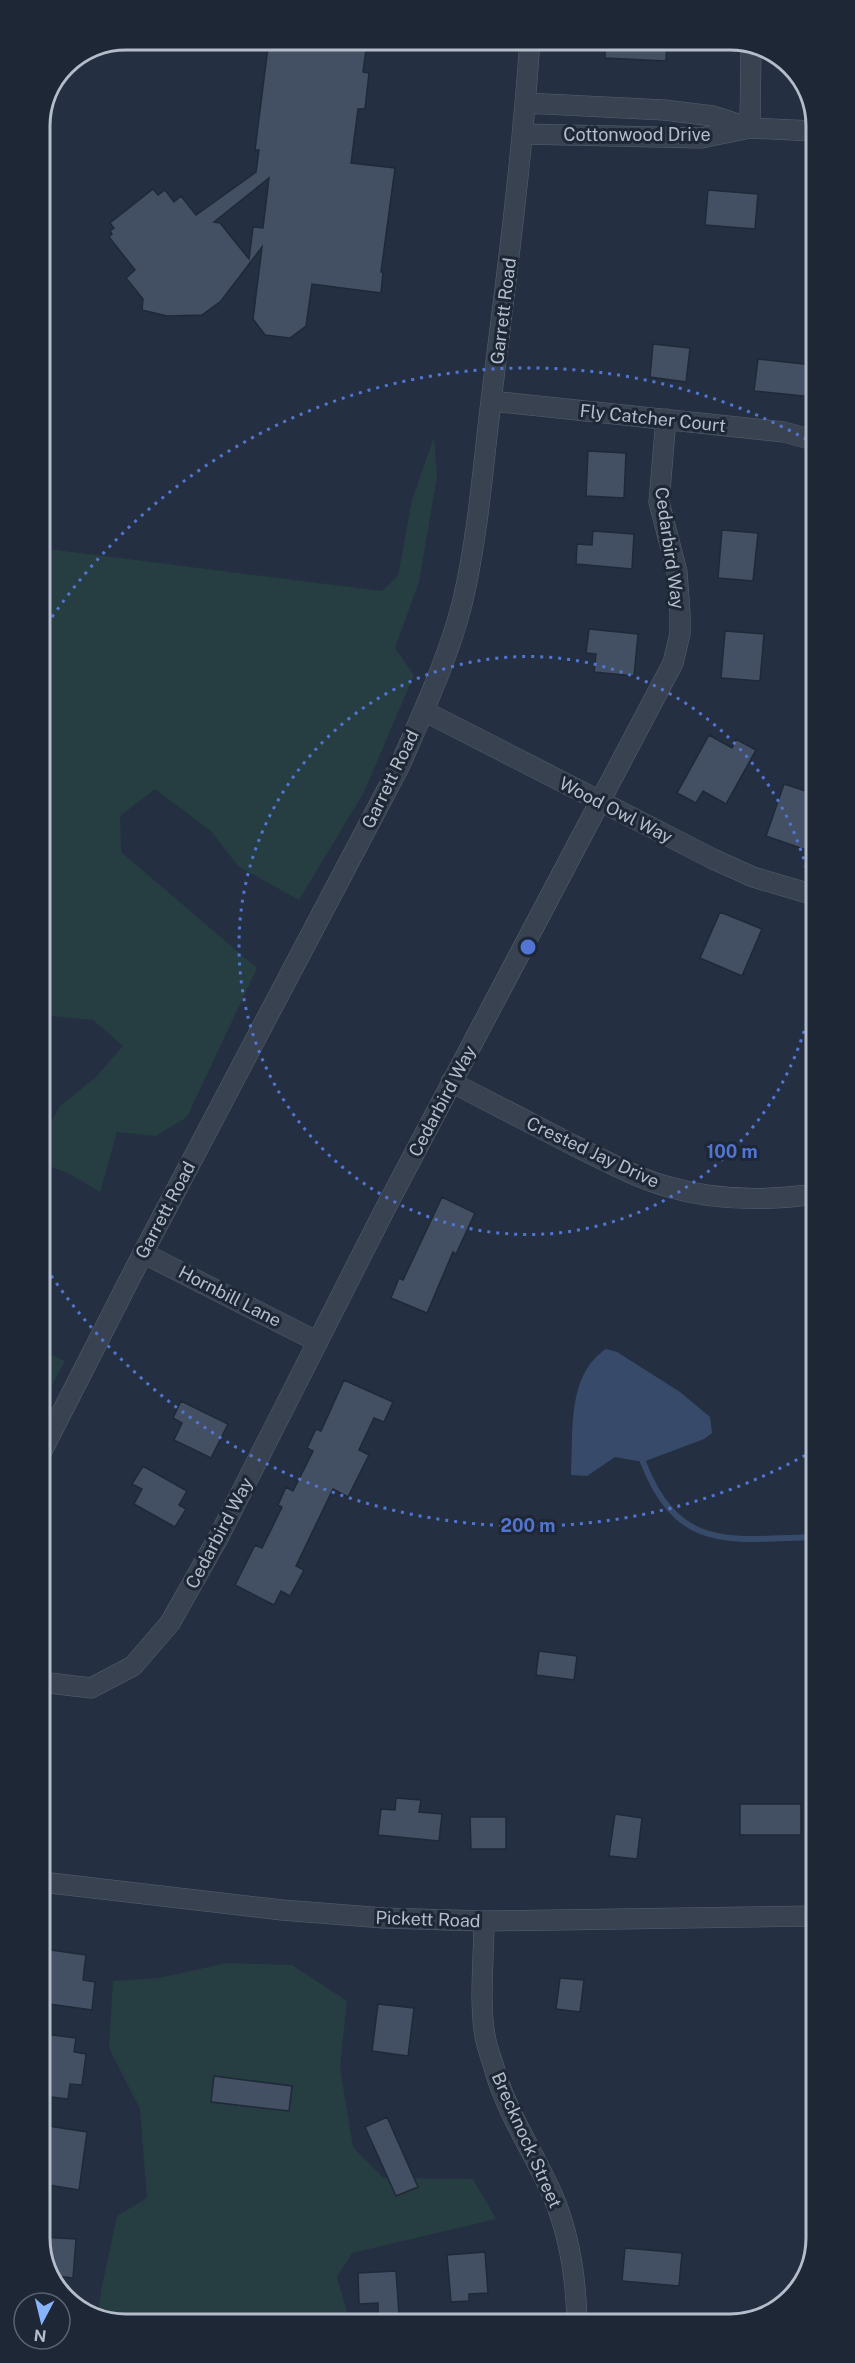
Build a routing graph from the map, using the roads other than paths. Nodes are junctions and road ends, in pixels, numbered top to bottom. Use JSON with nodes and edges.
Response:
{"nodes":[{"id":1,"x":529,"y":50,"type":"edge"},
{"id":2,"x":751,"y":53,"type":"edge"},
{"id":3,"x":525,"y":103,"type":"junction"},
{"id":4,"x":750,"y":128,"type":"junction"},
{"id":5,"x":806,"y":131,"type":"edge"},
{"id":6,"x":523,"y":134,"type":"junction"},
{"id":7,"x":491,"y":401,"type":"junction"},
{"id":8,"x":666,"y":418,"type":"junction"},
{"id":9,"x":806,"y":438,"type":"edge"},
{"id":10,"x":424,"y":711,"type":"junction"},
{"id":11,"x":599,"y":801,"type":"junction"},
{"id":12,"x":806,"y":893,"type":"edge"},
{"id":13,"x":451,"y":1082,"type":"junction"},
{"id":14,"x":806,"y":1195,"type":"edge"},
{"id":15,"x":142,"y":1253,"type":"junction"},
{"id":16,"x":316,"y":1341,"type":"junction"},
{"id":17,"x":49,"y":1436,"type":"edge"},
{"id":18,"x":49,"y":1683,"type":"edge"},
{"id":19,"x":49,"y":1883,"type":"edge"},
{"id":20,"x":806,"y":1916,"type":"edge"},
{"id":21,"x":484,"y":1921,"type":"junction"},
{"id":22,"x":577,"y":2314,"type":"edge"}],
"edges":[{"from":1,"to":3,"type":"street","name":"Garrett Road"},
{"from":2,"to":4,"type":"street"},
{"from":3,"to":4,"type":"street","name":"Cottonwood Drive"},
{"from":3,"to":6,"type":"street","name":"Garrett Road"},
{"from":4,"to":5,"type":"street","name":"Cottonwood Drive"},
{"from":4,"to":6,"type":"street","name":"Cottonwood Drive"},
{"from":6,"to":7,"type":"street","name":"Garrett Road"},
{"from":7,"to":8,"type":"street","name":"Fly Catcher Court"},
{"from":7,"to":10,"type":"street","name":"Garrett Road"},
{"from":8,"to":9,"type":"street","name":"Fly Catcher Court"},
{"from":8,"to":11,"type":"street","name":"Cedarbird Way"},
{"from":10,"to":11,"type":"street","name":"Wood Owl Way"},
{"from":10,"to":15,"type":"street","name":"Garrett Road"},
{"from":11,"to":12,"type":"street","name":"Wood Owl Way"},
{"from":11,"to":13,"type":"street","name":"Cedarbird Way"},
{"from":13,"to":14,"type":"street","name":"Crested Jay Drive"},
{"from":13,"to":16,"type":"street","name":"Cedarbird Way"},
{"from":15,"to":16,"type":"street","name":"Hornbill Lane"},
{"from":15,"to":17,"type":"street","name":"Garrett Road"},
{"from":16,"to":18,"type":"street","name":"Cedarbird Way"},
{"from":19,"to":21,"type":"street","name":"Pickett Road"},
{"from":20,"to":21,"type":"street","name":"Pickett Road"},
{"from":21,"to":22,"type":"street","name":"Brecknock Street"}]}
